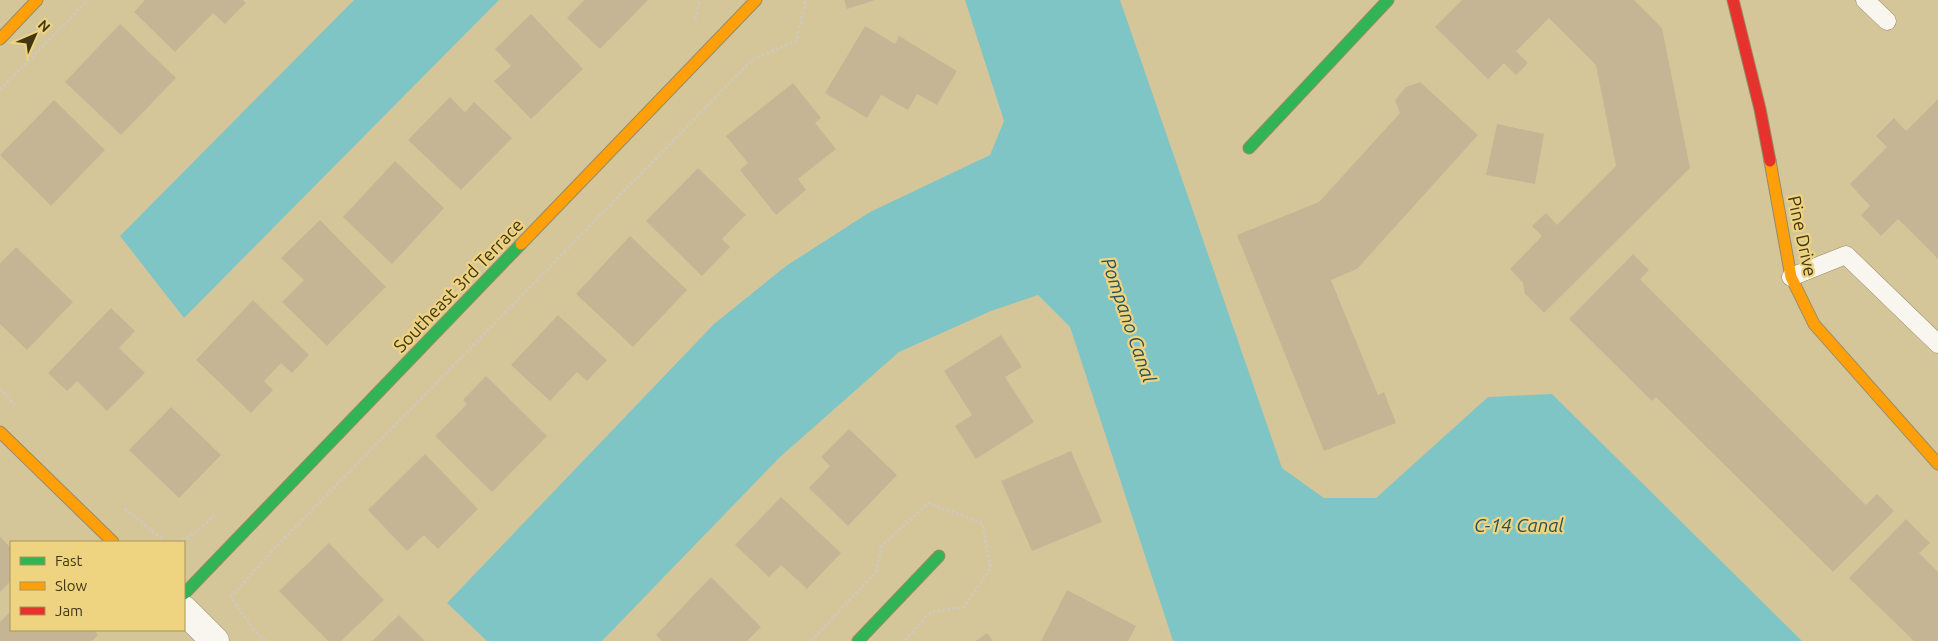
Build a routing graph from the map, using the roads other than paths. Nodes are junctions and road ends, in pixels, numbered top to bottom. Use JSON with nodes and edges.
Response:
{"nodes":[{"id":1,"x":37,"y":0,"type":"edge"},
{"id":2,"x":756,"y":0,"type":"edge"},
{"id":3,"x":1388,"y":0,"type":"edge"},
{"id":4,"x":1734,"y":0,"type":"edge"},
{"id":5,"x":1866,"y":0,"type":"edge"},
{"id":6,"x":1887,"y":21,"type":"dead end"},
{"id":7,"x":0,"y":39,"type":"edge"},
{"id":8,"x":1249,"y":148,"type":"dead end"},
{"id":9,"x":1790,"y":277,"type":"junction"},
{"id":10,"x":1938,"y":344,"type":"edge"},
{"id":11,"x":0,"y":432,"type":"edge"},
{"id":12,"x":1938,"y":464,"type":"edge"},
{"id":13,"x":112,"y":541,"type":"edge"},
{"id":14,"x":939,"y":556,"type":"dead end"},
{"id":15,"x":185,"y":593,"type":"edge"},
{"id":16,"x":185,"y":611,"type":"edge"},
{"id":17,"x":215,"y":641,"type":"edge"},
{"id":18,"x":858,"y":641,"type":"edge"}],
"edges":[{"from":1,"to":7,"type":"street"},
{"from":2,"to":15,"type":"street","name":"Southeast 3rd Terrace"},
{"from":3,"to":8,"type":"street"},
{"from":4,"to":9,"type":"street","name":"Pine Drive"},
{"from":5,"to":6,"type":"lane"},
{"from":9,"to":10,"type":"lane"},
{"from":9,"to":12,"type":"street","name":"Pine Drive"},
{"from":11,"to":13,"type":"street"},
{"from":14,"to":18,"type":"street"},
{"from":16,"to":17,"type":"street"}]}
